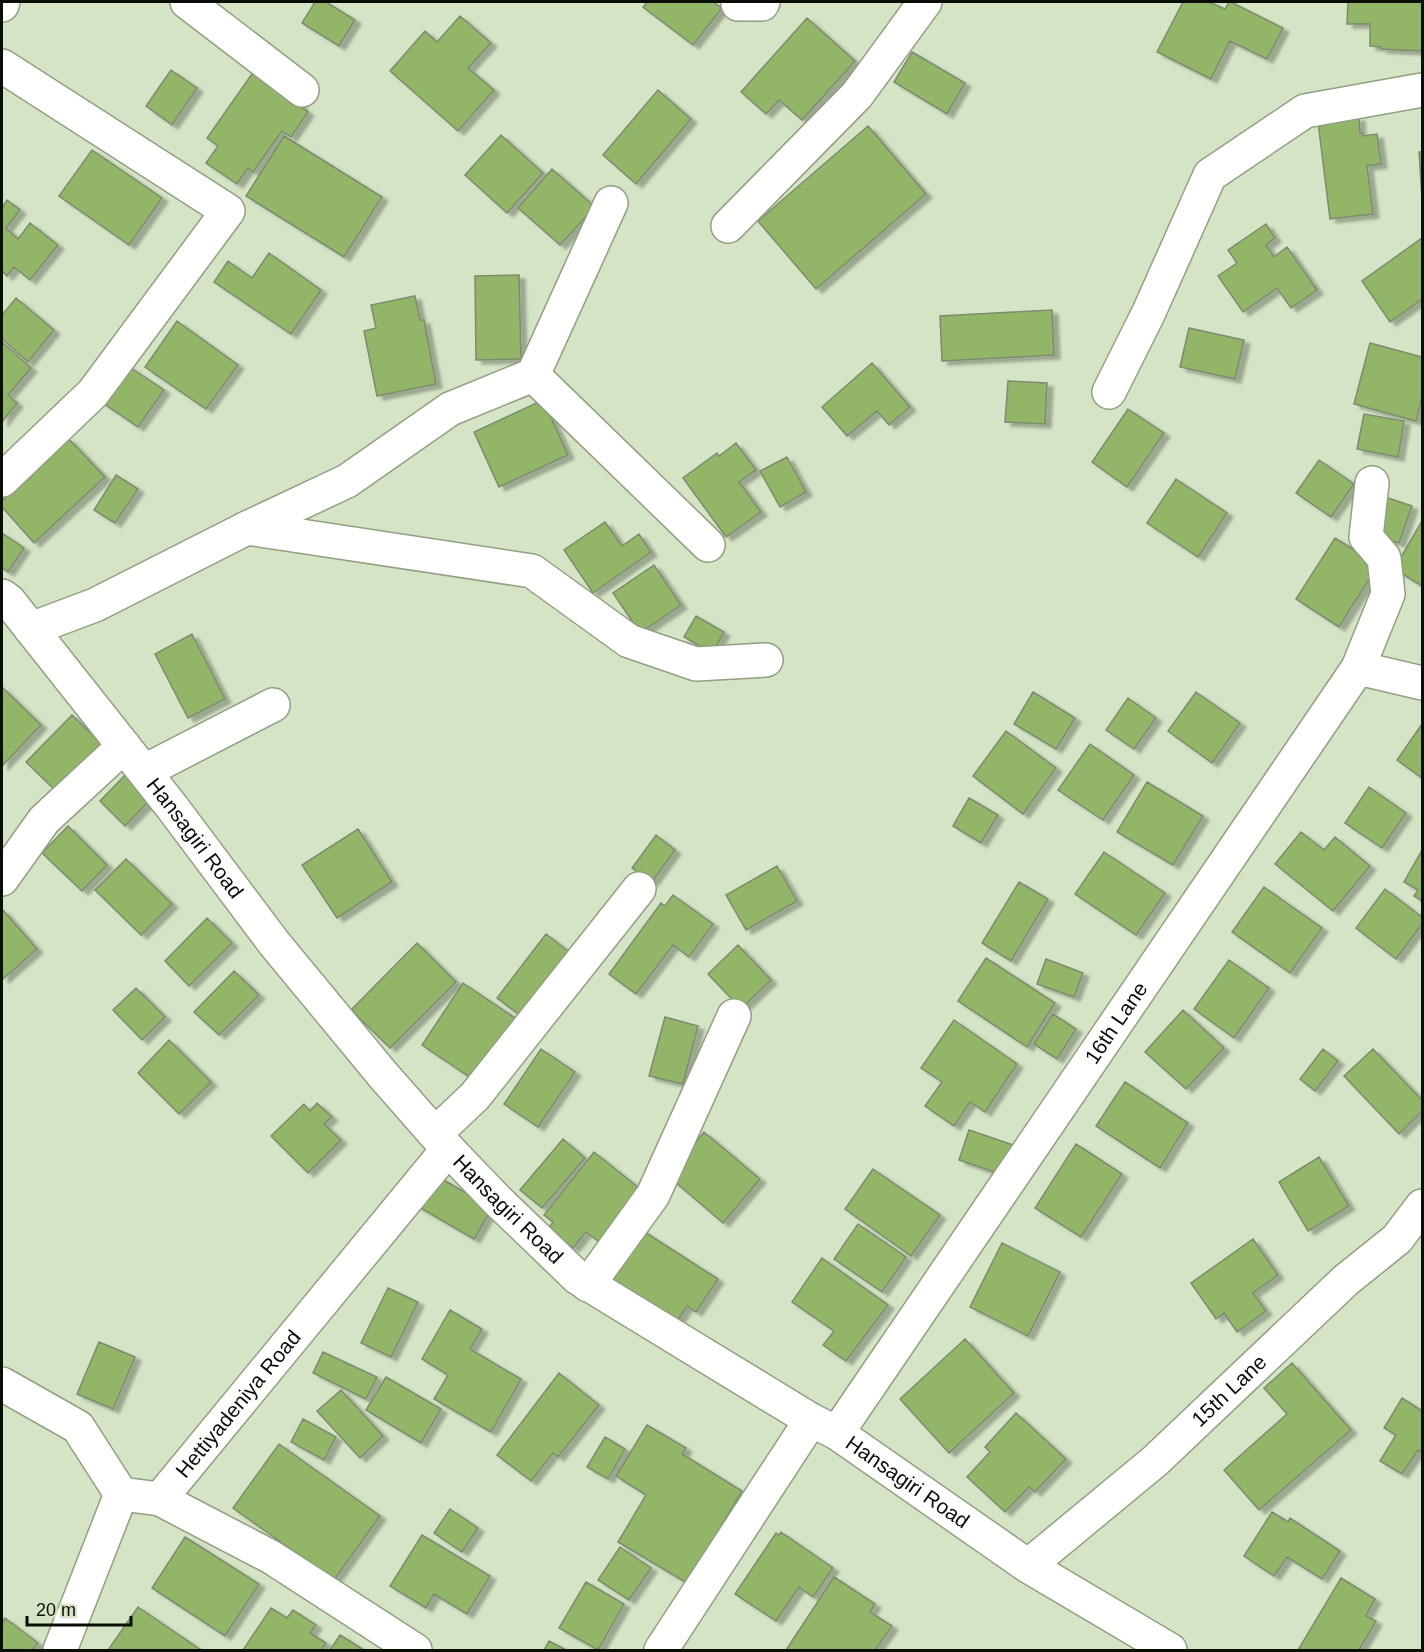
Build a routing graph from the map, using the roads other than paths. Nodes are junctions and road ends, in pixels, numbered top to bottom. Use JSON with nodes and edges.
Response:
{"nodes":[{"id":1,"x":187,"y":2,"type":"edge"},
{"id":2,"x":925,"y":2,"type":"edge"},
{"id":3,"x":2,"y":66,"type":"edge"},
{"id":4,"x":302,"y":90,"type":"dead end"},
{"id":5,"x":1422,"y":90,"type":"edge"},
{"id":6,"x":611,"y":203,"type":"dead end"},
{"id":7,"x":728,"y":226,"type":"dead end"},
{"id":8,"x":533,"y":375,"type":"junction"},
{"id":9,"x":1109,"y":392,"type":"dead end"},
{"id":10,"x":2,"y":480,"type":"edge"},
{"id":11,"x":1372,"y":483,"type":"dead end"},
{"id":12,"x":247,"y":528,"type":"junction"},
{"id":13,"x":708,"y":545,"type":"dead end"},
{"id":14,"x":2,"y":596,"type":"edge"},
{"id":15,"x":31,"y":629,"type":"junction"},
{"id":16,"x":766,"y":660,"type":"dead end"},
{"id":17,"x":1358,"y":668,"type":"junction"},
{"id":18,"x":1422,"y":682,"type":"edge"},
{"id":19,"x":273,"y":705,"type":"dead end"},
{"id":20,"x":124,"y":747,"type":"junction"},
{"id":21,"x":145,"y":771,"type":"junction"},
{"id":22,"x":2,"y":879,"type":"edge"},
{"id":23,"x":639,"y":889,"type":"dead end"},
{"id":24,"x":734,"y":1016,"type":"dead end"},
{"id":25,"x":442,"y":1141,"type":"junction"},
{"id":26,"x":1422,"y":1206,"type":"edge"},
{"id":27,"x":588,"y":1284,"type":"junction"},
{"id":28,"x":2,"y":1384,"type":"edge"},
{"id":29,"x":824,"y":1426,"type":"junction"},
{"id":30,"x":121,"y":1494,"type":"junction"},
{"id":31,"x":160,"y":1498,"type":"junction"},
{"id":32,"x":1028,"y":1566,"type":"junction"},
{"id":33,"x":1152,"y":1646,"type":"edge"},
{"id":34,"x":60,"y":1650,"type":"edge"},
{"id":35,"x":415,"y":1650,"type":"edge"},
{"id":36,"x":661,"y":1650,"type":"edge"}],
"edges":[{"from":1,"to":4,"type":"street"},
{"from":2,"to":7,"type":"street"},
{"from":3,"to":10,"type":"street"},
{"from":5,"to":9,"type":"street"},
{"from":6,"to":8,"type":"street"},
{"from":8,"to":12,"type":"street"},
{"from":8,"to":13,"type":"street"},
{"from":11,"to":17,"type":"street","name":"16th Lane"},
{"from":12,"to":15,"type":"street"},
{"from":12,"to":16,"type":"street"},
{"from":14,"to":15,"type":"street","name":"Hansagiri Road"},
{"from":15,"to":20,"type":"street","name":"Hansagiri Road"},
{"from":17,"to":18,"type":"street"},
{"from":17,"to":29,"type":"street","name":"16th Lane"},
{"from":19,"to":21,"type":"street"},
{"from":20,"to":21,"type":"street","name":"Hansagiri Road"},
{"from":20,"to":22,"type":"street"},
{"from":21,"to":25,"type":"street","name":"Hansagiri Road"},
{"from":23,"to":25,"type":"street","name":"Hettiyadeniya Road"},
{"from":24,"to":27,"type":"street"},
{"from":25,"to":27,"type":"street","name":"Hansagiri Road"},
{"from":25,"to":31,"type":"street","name":"Hettiyadeniya Road"},
{"from":26,"to":32,"type":"street","name":"15th Lane"},
{"from":27,"to":29,"type":"street","name":"Hansagiri Road"},
{"from":28,"to":30,"type":"street"},
{"from":29,"to":32,"type":"street","name":"Hansagiri Road"},
{"from":29,"to":36,"type":"street","name":"16th Lane"},
{"from":30,"to":31,"type":"street","name":"Hettiyadeniya Road"},
{"from":30,"to":34,"type":"street"},
{"from":31,"to":35,"type":"street"},
{"from":32,"to":33,"type":"street","name":"Hansagiri Road"}]}
